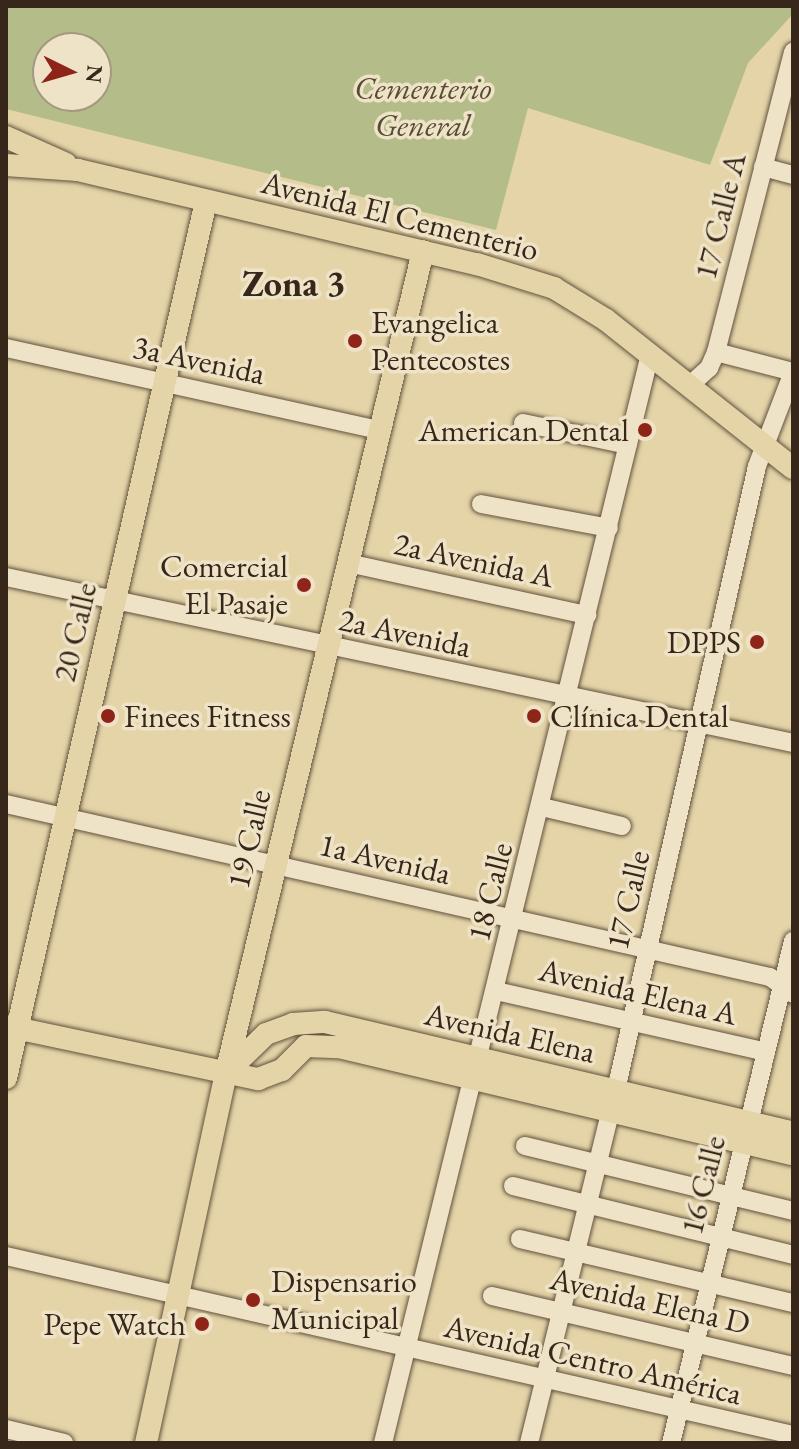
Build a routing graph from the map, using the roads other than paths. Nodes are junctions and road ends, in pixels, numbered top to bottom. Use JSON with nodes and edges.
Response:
{"nodes":[{"id":1,"x":793,"y":52,"type":"edge"},
{"id":2,"x":7,"y":141,"type":"edge"},
{"id":3,"x":6,"y":165,"type":"edge"},
{"id":4,"x":763,"y":167,"type":"junction"},
{"id":5,"x":78,"y":170,"type":"junction"},
{"id":6,"x":793,"y":175,"type":"edge"},
{"id":7,"x":206,"y":201,"type":"junction"},
{"id":8,"x":423,"y":251,"type":"junction"},
{"id":9,"x":6,"y":348,"type":"edge"},
{"id":10,"x":716,"y":352,"type":"junction"},
{"id":11,"x":650,"y":354,"type":"junction"},
{"id":12,"x":793,"y":372,"type":"edge"},
{"id":13,"x":164,"y":383,"type":"junction"},
{"id":14,"x":689,"y":386,"type":"junction"},
{"id":15,"x":523,"y":423,"type":"dead end"},
{"id":16,"x":380,"y":430,"type":"junction"},
{"id":17,"x":628,"y":445,"type":"junction"},
{"id":18,"x":766,"y":446,"type":"junction"},
{"id":19,"x":793,"y":468,"type":"edge"},
{"id":20,"x":481,"y":504,"type":"dead end"},
{"id":21,"x":609,"y":528,"type":"junction"},
{"id":22,"x":348,"y":563,"type":"junction"},
{"id":23,"x":6,"y":577,"type":"edge"},
{"id":24,"x":115,"y":602,"type":"junction"},
{"id":25,"x":587,"y":615,"type":"junction"},
{"id":26,"x":328,"y":648,"type":"junction"},
{"id":27,"x":568,"y":698,"type":"junction"},
{"id":28,"x":698,"y":724,"type":"junction"},
{"id":29,"x":793,"y":743,"type":"edge"},
{"id":30,"x":6,"y":804,"type":"edge"},
{"id":31,"x":542,"y":807,"type":"junction"},
{"id":32,"x":65,"y":817,"type":"junction"},
{"id":33,"x":622,"y":826,"type":"dead end"},
{"id":34,"x":276,"y":865,"type":"junction"},
{"id":35,"x":514,"y":919,"type":"junction"},
{"id":36,"x":793,"y":941,"type":"edge"},
{"id":37,"x":648,"y":949,"type":"junction"},
{"id":38,"x":788,"y":990,"type":"edge"},
{"id":39,"x":496,"y":991,"type":"junction"},
{"id":40,"x":631,"y":1021,"type":"junction"},
{"id":41,"x":12,"y":1028,"type":"edge"},
{"id":42,"x":766,"y":1052,"type":"junction"},
{"id":43,"x":477,"y":1068,"type":"junction"},
{"id":44,"x":226,"y":1073,"type":"junction"},
{"id":45,"x":6,"y":1078,"type":"edge"},
{"id":46,"x":613,"y":1100,"type":"junction"},
{"id":47,"x":746,"y":1132,"type":"junction"},
{"id":48,"x":793,"y":1133,"type":"edge"},
{"id":49,"x":525,"y":1146,"type":"dead end"},
{"id":50,"x":793,"y":1154,"type":"edge"},
{"id":51,"x":598,"y":1163,"type":"junction"},
{"id":52,"x":513,"y":1186,"type":"dead end"},
{"id":53,"x":731,"y":1196,"type":"junction"},
{"id":54,"x":588,"y":1204,"type":"junction"},
{"id":55,"x":793,"y":1211,"type":"edge"},
{"id":56,"x":721,"y":1238,"type":"junction"},
{"id":57,"x":520,"y":1239,"type":"dead end"},
{"id":58,"x":576,"y":1252,"type":"junction"},
{"id":59,"x":793,"y":1255,"type":"edge"},
{"id":60,"x":6,"y":1256,"type":"edge"},
{"id":61,"x":710,"y":1284,"type":"junction"},
{"id":62,"x":178,"y":1296,"type":"junction"},
{"id":63,"x":492,"y":1296,"type":"dead end"},
{"id":64,"x":793,"y":1303,"type":"edge"},
{"id":65,"x":561,"y":1310,"type":"junction"},
{"id":66,"x":695,"y":1342,"type":"junction"},
{"id":67,"x":407,"y":1348,"type":"junction"},
{"id":68,"x":793,"y":1366,"type":"edge"},
{"id":69,"x":544,"y":1380,"type":"junction"},
{"id":70,"x":679,"y":1410,"type":"junction"},
{"id":71,"x":6,"y":1429,"type":"edge"},
{"id":72,"x":793,"y":1435,"type":"edge"},
{"id":73,"x":64,"y":1443,"type":"edge"},
{"id":74,"x":146,"y":1443,"type":"edge"},
{"id":75,"x":383,"y":1443,"type":"edge"},
{"id":76,"x":529,"y":1443,"type":"edge"},
{"id":77,"x":671,"y":1443,"type":"edge"}],
"edges":[{"from":1,"to":4,"type":"street","name":"17 Calle A"},
{"from":2,"to":5,"type":"main road","name":"Avenida El Cementerio"},
{"from":3,"to":5,"type":"main road","name":"Avenida El Cementerio"},
{"from":4,"to":6,"type":"street"},
{"from":4,"to":10,"type":"street","name":"17 Calle A"},
{"from":5,"to":7,"type":"main road","name":"Avenida El Cementerio"},
{"from":7,"to":8,"type":"main road","name":"Avenida El Cementerio"},
{"from":7,"to":13,"type":"main road","name":"20 Calle"},
{"from":8,"to":11,"type":"main road","name":"Avenida El Cementerio"},
{"from":8,"to":16,"type":"main road","name":"19 Calle"},
{"from":9,"to":13,"type":"street","name":"3a Avenida"},
{"from":10,"to":12,"type":"street"},
{"from":10,"to":14,"type":"street","name":"17 Calle A"},
{"from":11,"to":14,"type":"main road","name":"Avenida El Cementerio"},
{"from":11,"to":17,"type":"street","name":"18 Calle"},
{"from":12,"to":18,"type":"street","name":"17 Calle"},
{"from":13,"to":16,"type":"street","name":"3a Avenida"},
{"from":13,"to":24,"type":"main road","name":"20 Calle"},
{"from":14,"to":18,"type":"main road","name":"Avenida El Cementerio"},
{"from":15,"to":17,"type":"street"},
{"from":16,"to":22,"type":"main road","name":"19 Calle"},
{"from":17,"to":21,"type":"street","name":"18 Calle"},
{"from":18,"to":19,"type":"main road","name":"Avenida El Cementerio"},
{"from":18,"to":28,"type":"street","name":"17 Calle"},
{"from":20,"to":21,"type":"street"},
{"from":21,"to":25,"type":"street","name":"18 Calle"},
{"from":22,"to":25,"type":"street","name":"2a Avenida A"},
{"from":22,"to":26,"type":"main road","name":"19 Calle"},
{"from":23,"to":24,"type":"street","name":"2a Avenida"},
{"from":24,"to":26,"type":"street","name":"2a Avenida"},
{"from":24,"to":32,"type":"main road","name":"20 Calle"},
{"from":25,"to":27,"type":"street","name":"18 Calle"},
{"from":26,"to":27,"type":"street","name":"2a Avenida"},
{"from":26,"to":34,"type":"main road","name":"19 Calle"},
{"from":27,"to":28,"type":"street","name":"2a Avenida"},
{"from":27,"to":31,"type":"street","name":"18 Calle"},
{"from":28,"to":29,"type":"street","name":"2a Avenida"},
{"from":28,"to":37,"type":"street","name":"17 Calle"},
{"from":30,"to":32,"type":"street","name":"1a Avenida"},
{"from":31,"to":33,"type":"street"},
{"from":31,"to":35,"type":"street","name":"18 Calle"},
{"from":32,"to":34,"type":"street","name":"1a Avenida"},
{"from":32,"to":41,"type":"main road","name":"20 Calle"},
{"from":34,"to":35,"type":"street","name":"1a Avenida"},
{"from":34,"to":44,"type":"main road","name":"19 Calle"},
{"from":35,"to":37,"type":"street","name":"1a Avenida"},
{"from":35,"to":39,"type":"street","name":"18 Calle"},
{"from":36,"to":38,"type":"street","name":"16 Calle"},
{"from":37,"to":38,"type":"street","name":"1a Avenida"},
{"from":37,"to":40,"type":"street","name":"17 Calle"},
{"from":38,"to":42,"type":"street","name":"16 Calle"},
{"from":39,"to":40,"type":"street","name":"Avenida Elena A"},
{"from":39,"to":43,"type":"street","name":"18 Calle"},
{"from":40,"to":42,"type":"street","name":"Avenida Elena A"},
{"from":40,"to":46,"type":"street","name":"17 Calle"},
{"from":41,"to":44,"type":"main road","name":"Avenida Elena"},
{"from":41,"to":45,"type":"main road","name":"20 Calle"},
{"from":42,"to":47,"type":"street","name":"16 Calle"},
{"from":43,"to":44,"type":"main road","name":"Avenida Elena"},
{"from":43,"to":44,"type":"main road","name":"Avenida Elena"},
{"from":43,"to":46,"type":"main road","name":"Avenida Elena"},
{"from":43,"to":67,"type":"street","name":"18 Calle"},
{"from":44,"to":62,"type":"main road","name":"19 Calle"},
{"from":46,"to":47,"type":"main road","name":"Avenida Elena"},
{"from":46,"to":51,"type":"street","name":"17 Calle"},
{"from":47,"to":48,"type":"main road","name":"Avenida Elena"},
{"from":47,"to":50,"type":"main road","name":"Avenida Elena"},
{"from":47,"to":53,"type":"street","name":"16 Calle"},
{"from":49,"to":51,"type":"street"},
{"from":51,"to":53,"type":"street"},
{"from":51,"to":54,"type":"street","name":"17 Calle"},
{"from":52,"to":54,"type":"street"},
{"from":53,"to":55,"type":"street"},
{"from":53,"to":56,"type":"street","name":"16 Calle"},
{"from":54,"to":56,"type":"street"},
{"from":54,"to":58,"type":"street","name":"17 Calle"},
{"from":56,"to":59,"type":"street"},
{"from":56,"to":61,"type":"street","name":"16 Calle"},
{"from":57,"to":58,"type":"street"},
{"from":58,"to":61,"type":"street"},
{"from":58,"to":65,"type":"street","name":"17 Calle"},
{"from":60,"to":62,"type":"street","name":"Avenida Centro América"},
{"from":61,"to":64,"type":"street"},
{"from":61,"to":66,"type":"street","name":"16 Calle"},
{"from":62,"to":67,"type":"street","name":"Avenida Centro América"},
{"from":62,"to":74,"type":"main road","name":"19 Calle"},
{"from":63,"to":65,"type":"street","name":"Avenida Elena D"},
{"from":65,"to":66,"type":"street","name":"Avenida Elena D"},
{"from":65,"to":69,"type":"street","name":"17 Calle"},
{"from":66,"to":68,"type":"street","name":"Avenida Elena D"},
{"from":66,"to":70,"type":"street","name":"16 Calle"},
{"from":67,"to":69,"type":"street","name":"Avenida Centro América"},
{"from":67,"to":75,"type":"street","name":"18 Calle"},
{"from":69,"to":70,"type":"street","name":"Avenida Centro América"},
{"from":69,"to":76,"type":"street","name":"17 Calle"},
{"from":70,"to":72,"type":"street","name":"Avenida Centro América"},
{"from":70,"to":77,"type":"street","name":"16 Calle"},
{"from":71,"to":73,"type":"street"}]}
